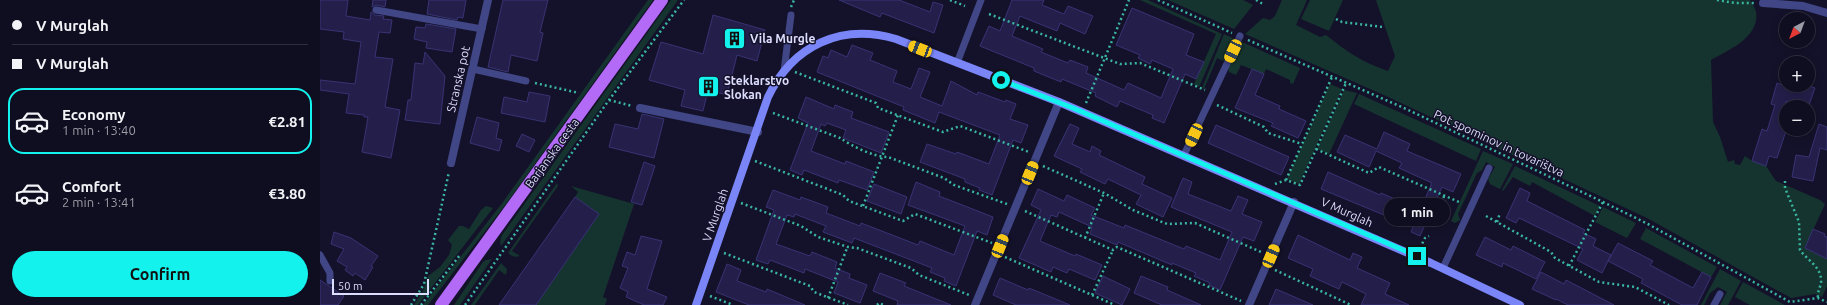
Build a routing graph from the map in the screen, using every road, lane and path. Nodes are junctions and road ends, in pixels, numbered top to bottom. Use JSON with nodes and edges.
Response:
{"nodes":[{"id":1,"x":488,"y":0,"type":"edge"},
{"id":2,"x":662,"y":0,"type":"edge"},
{"id":3,"x":684,"y":0,"type":"edge"},
{"id":4,"x":950,"y":0,"type":"edge"},
{"id":5,"x":981,"y":0,"type":"edge"},
{"id":6,"x":1129,"y":0,"type":"edge"},
{"id":7,"x":1158,"y":0,"type":"edge"},
{"id":8,"x":1256,"y":0,"type":"edge"},
{"id":9,"x":1717,"y":0,"type":"edge"},
{"id":10,"x":1763,"y":3,"type":"joint"},
{"id":11,"x":1263,"y":4,"type":"dead end"},
{"id":12,"x":965,"y":6,"type":"dead end"},
{"id":13,"x":376,"y":10,"type":"dead end"},
{"id":14,"x":1827,"y":13,"type":"edge"},
{"id":15,"x":990,"y":14,"type":"dead end"},
{"id":16,"x":791,"y":15,"type":"dead end"},
{"id":17,"x":1336,"y":19,"type":"dead end"},
{"id":18,"x":1384,"y":27,"type":"dead end"},
{"id":19,"x":482,"y":29,"type":"junction"},
{"id":20,"x":1240,"y":36,"type":"junction"},
{"id":21,"x":1105,"y":58,"type":"junction"},
{"id":22,"x":957,"y":63,"type":"junction"},
{"id":23,"x":473,"y":69,"type":"junction"},
{"id":24,"x":785,"y":69,"type":"junction"},
{"id":25,"x":1332,"y":77,"type":"junction"},
{"id":26,"x":526,"y":81,"type":"joint"},
{"id":27,"x":1346,"y":83,"type":"junction"},
{"id":28,"x":579,"y":93,"type":"dead end"},
{"id":29,"x":1213,"y":94,"type":"junction"},
{"id":30,"x":609,"y":100,"type":"junction"},
{"id":31,"x":1059,"y":102,"type":"junction"},
{"id":32,"x":1209,"y":102,"type":"junction"},
{"id":33,"x":1085,"y":104,"type":"dead end"},
{"id":34,"x":640,"y":108,"type":"joint"},
{"id":35,"x":765,"y":110,"type":"junction"},
{"id":36,"x":898,"y":115,"type":"junction"},
{"id":37,"x":758,"y":132,"type":"junction"},
{"id":38,"x":1302,"y":144,"type":"junction"},
{"id":39,"x":1316,"y":149,"type":"junction"},
{"id":40,"x":1184,"y":155,"type":"junction"},
{"id":41,"x":882,"y":157,"type":"junction"},
{"id":42,"x":748,"y":159,"type":"junction"},
{"id":43,"x":1036,"y":159,"type":"junction"},
{"id":44,"x":451,"y":163,"type":"joint"},
{"id":45,"x":1489,"y":168,"type":"dead end"},
{"id":46,"x":1286,"y":180,"type":"junction"},
{"id":47,"x":1785,"y":181,"type":"dead end"},
{"id":48,"x":1275,"y":184,"type":"dead end"},
{"id":49,"x":1104,"y":193,"type":"junction"},
{"id":50,"x":1444,"y":196,"type":"junction"},
{"id":51,"x":733,"y":200,"type":"junction"},
{"id":52,"x":1294,"y":202,"type":"junction"},
{"id":53,"x":1445,"y":202,"type":"dead end"},
{"id":54,"x":1459,"y":202,"type":"dead end"},
{"id":55,"x":1603,"y":202,"type":"junction"},
{"id":56,"x":863,"y":206,"type":"junction"},
{"id":57,"x":1015,"y":207,"type":"junction"},
{"id":58,"x":1500,"y":214,"type":"dead end"},
{"id":59,"x":1486,"y":216,"type":"dead end"},
{"id":60,"x":1497,"y":222,"type":"junction"},
{"id":61,"x":1429,"y":236,"type":"dead end"},
{"id":62,"x":1085,"y":238,"type":"junction"},
{"id":63,"x":848,"y":248,"type":"junction"},
{"id":64,"x":1420,"y":249,"type":"dead end"},
{"id":65,"x":716,"y":250,"type":"junction"},
{"id":66,"x":998,"y":250,"type":"junction"},
{"id":67,"x":1113,"y":250,"type":"junction"},
{"id":68,"x":320,"y":255,"type":"edge"},
{"id":69,"x":1271,"y":256,"type":"junction"},
{"id":70,"x":1266,"y":266,"type":"junction"},
{"id":71,"x":1569,"y":266,"type":"junction"},
{"id":72,"x":1443,"y":268,"type":"junction"},
{"id":73,"x":330,"y":281,"type":"dead end"},
{"id":74,"x":701,"y":293,"type":"junction"},
{"id":75,"x":1720,"y":294,"type":"dead end"},
{"id":76,"x":1092,"y":295,"type":"junction"},
{"id":77,"x":828,"y":298,"type":"junction"},
{"id":78,"x":1818,"y":298,"type":"junction"},
{"id":79,"x":976,"y":302,"type":"edge"},
{"id":80,"x":1827,"y":302,"type":"edge"},
{"id":81,"x":411,"y":305,"type":"edge"},
{"id":82,"x":441,"y":305,"type":"edge"},
{"id":83,"x":465,"y":305,"type":"edge"},
{"id":84,"x":696,"y":305,"type":"edge"},
{"id":85,"x":734,"y":305,"type":"edge"},
{"id":86,"x":848,"y":305,"type":"edge"},
{"id":87,"x":876,"y":305,"type":"edge"},
{"id":88,"x":884,"y":305,"type":"edge"},
{"id":89,"x":1115,"y":305,"type":"edge"},
{"id":90,"x":1250,"y":305,"type":"edge"},
{"id":91,"x":1351,"y":305,"type":"edge"},
{"id":92,"x":1520,"y":305,"type":"edge"},
{"id":93,"x":1669,"y":305,"type":"edge"},
{"id":94,"x":1714,"y":305,"type":"edge"}],
"edges":[{"from":1,"to":19,"type":"street","name":"Stranska pot"},
{"from":2,"to":82,"type":"main road","name":"Barjanska cesta"},
{"from":3,"to":30,"type":"path","name":"Barjanska cesta"},
{"from":4,"to":12,"type":"path"},
{"from":5,"to":22,"type":"lane"},
{"from":6,"to":21,"type":"path"},
{"from":7,"to":20,"type":"path","name":"Pot spominov in tovarištva"},
{"from":8,"to":11,"type":"path"},
{"from":9,"to":10,"type":"path"},
{"from":10,"to":14,"type":"street"},
{"from":13,"to":19,"type":"lane"},
{"from":15,"to":21,"type":"path"},
{"from":16,"to":24,"type":"lane"},
{"from":17,"to":18,"type":"path"},
{"from":19,"to":23,"type":"street","name":"Stranska pot"},
{"from":20,"to":25,"type":"path","name":"Pot spominov in tovarištva"},
{"from":20,"to":29,"type":"lane"},
{"from":21,"to":29,"type":"path"},
{"from":21,"to":33,"type":"path"},
{"from":22,"to":24,"type":"street","name":"V Murglah"},
{"from":22,"to":31,"type":"street","name":"V Murglah"},
{"from":23,"to":26,"type":"lane"},
{"from":23,"to":44,"type":"street","name":"Stranska pot"},
{"from":24,"to":35,"type":"street","name":"V Murglah"},
{"from":24,"to":36,"type":"path"},
{"from":25,"to":27,"type":"path","name":"Pot spominov in tovarištva"},
{"from":25,"to":38,"type":"path"},
{"from":26,"to":28,"type":"path"},
{"from":27,"to":39,"type":"path"},
{"from":27,"to":55,"type":"path","name":"Pot spominov in tovarištva"},
{"from":29,"to":32,"type":"lane"},
{"from":30,"to":34,"type":"path"},
{"from":30,"to":83,"type":"path","name":"Barjanska cesta"},
{"from":31,"to":40,"type":"street","name":"V Murglah"},
{"from":31,"to":43,"type":"street"},
{"from":32,"to":38,"type":"path"},
{"from":32,"to":40,"type":"lane"},
{"from":34,"to":37,"type":"street"},
{"from":35,"to":37,"type":"street","name":"V Murglah"},
{"from":35,"to":41,"type":"path"},
{"from":36,"to":41,"type":"path"},
{"from":36,"to":43,"type":"path"},
{"from":37,"to":42,"type":"street","name":"V Murglah"},
{"from":38,"to":46,"type":"path"},
{"from":39,"to":46,"type":"path"},
{"from":39,"to":50,"type":"path"},
{"from":40,"to":52,"type":"street","name":"V Murglah"},
{"from":41,"to":56,"type":"path"},
{"from":41,"to":57,"type":"path"},
{"from":42,"to":51,"type":"street","name":"V Murglah"},
{"from":42,"to":56,"type":"path"},
{"from":43,"to":49,"type":"path"},
{"from":43,"to":57,"type":"street"},
{"from":44,"to":81,"type":"path"},
{"from":45,"to":72,"type":"lane"},
{"from":46,"to":48,"type":"path"},
{"from":47,"to":78,"type":"path"},
{"from":49,"to":62,"type":"path"},
{"from":49,"to":69,"type":"path"},
{"from":50,"to":53,"type":"path"},
{"from":50,"to":54,"type":"path"},
{"from":51,"to":63,"type":"path"},
{"from":51,"to":65,"type":"street","name":"V Murglah"},
{"from":52,"to":69,"type":"street"},
{"from":52,"to":72,"type":"street","name":"V Murglah"},
{"from":55,"to":71,"type":"path"},
{"from":55,"to":78,"type":"path","name":"Pot spominov in tovarištva"},
{"from":56,"to":66,"type":"path"},
{"from":57,"to":62,"type":"path"},
{"from":57,"to":66,"type":"street"},
{"from":58,"to":60,"type":"path"},
{"from":59,"to":60,"type":"path"},
{"from":60,"to":71,"type":"path"},
{"from":61,"to":64,"type":"path"},
{"from":62,"to":67,"type":"path"},
{"from":63,"to":77,"type":"path"},
{"from":63,"to":79,"type":"path"},
{"from":65,"to":74,"type":"street","name":"V Murglah"},
{"from":65,"to":77,"type":"path"},
{"from":66,"to":76,"type":"path"},
{"from":66,"to":79,"type":"street"},
{"from":67,"to":76,"type":"path"},
{"from":67,"to":90,"type":"path"},
{"from":68,"to":73,"type":"lane"},
{"from":69,"to":70,"type":"street"},
{"from":70,"to":90,"type":"street"},
{"from":70,"to":91,"type":"path"},
{"from":71,"to":93,"type":"path"},
{"from":72,"to":92,"type":"street","name":"V Murglah"},
{"from":74,"to":84,"type":"street","name":"V Murglah"},
{"from":74,"to":85,"type":"path"},
{"from":75,"to":94,"type":"lane"},
{"from":76,"to":89,"type":"path"},
{"from":77,"to":86,"type":"path"},
{"from":78,"to":80,"type":"path"},
{"from":87,"to":88,"type":"path"}]}
